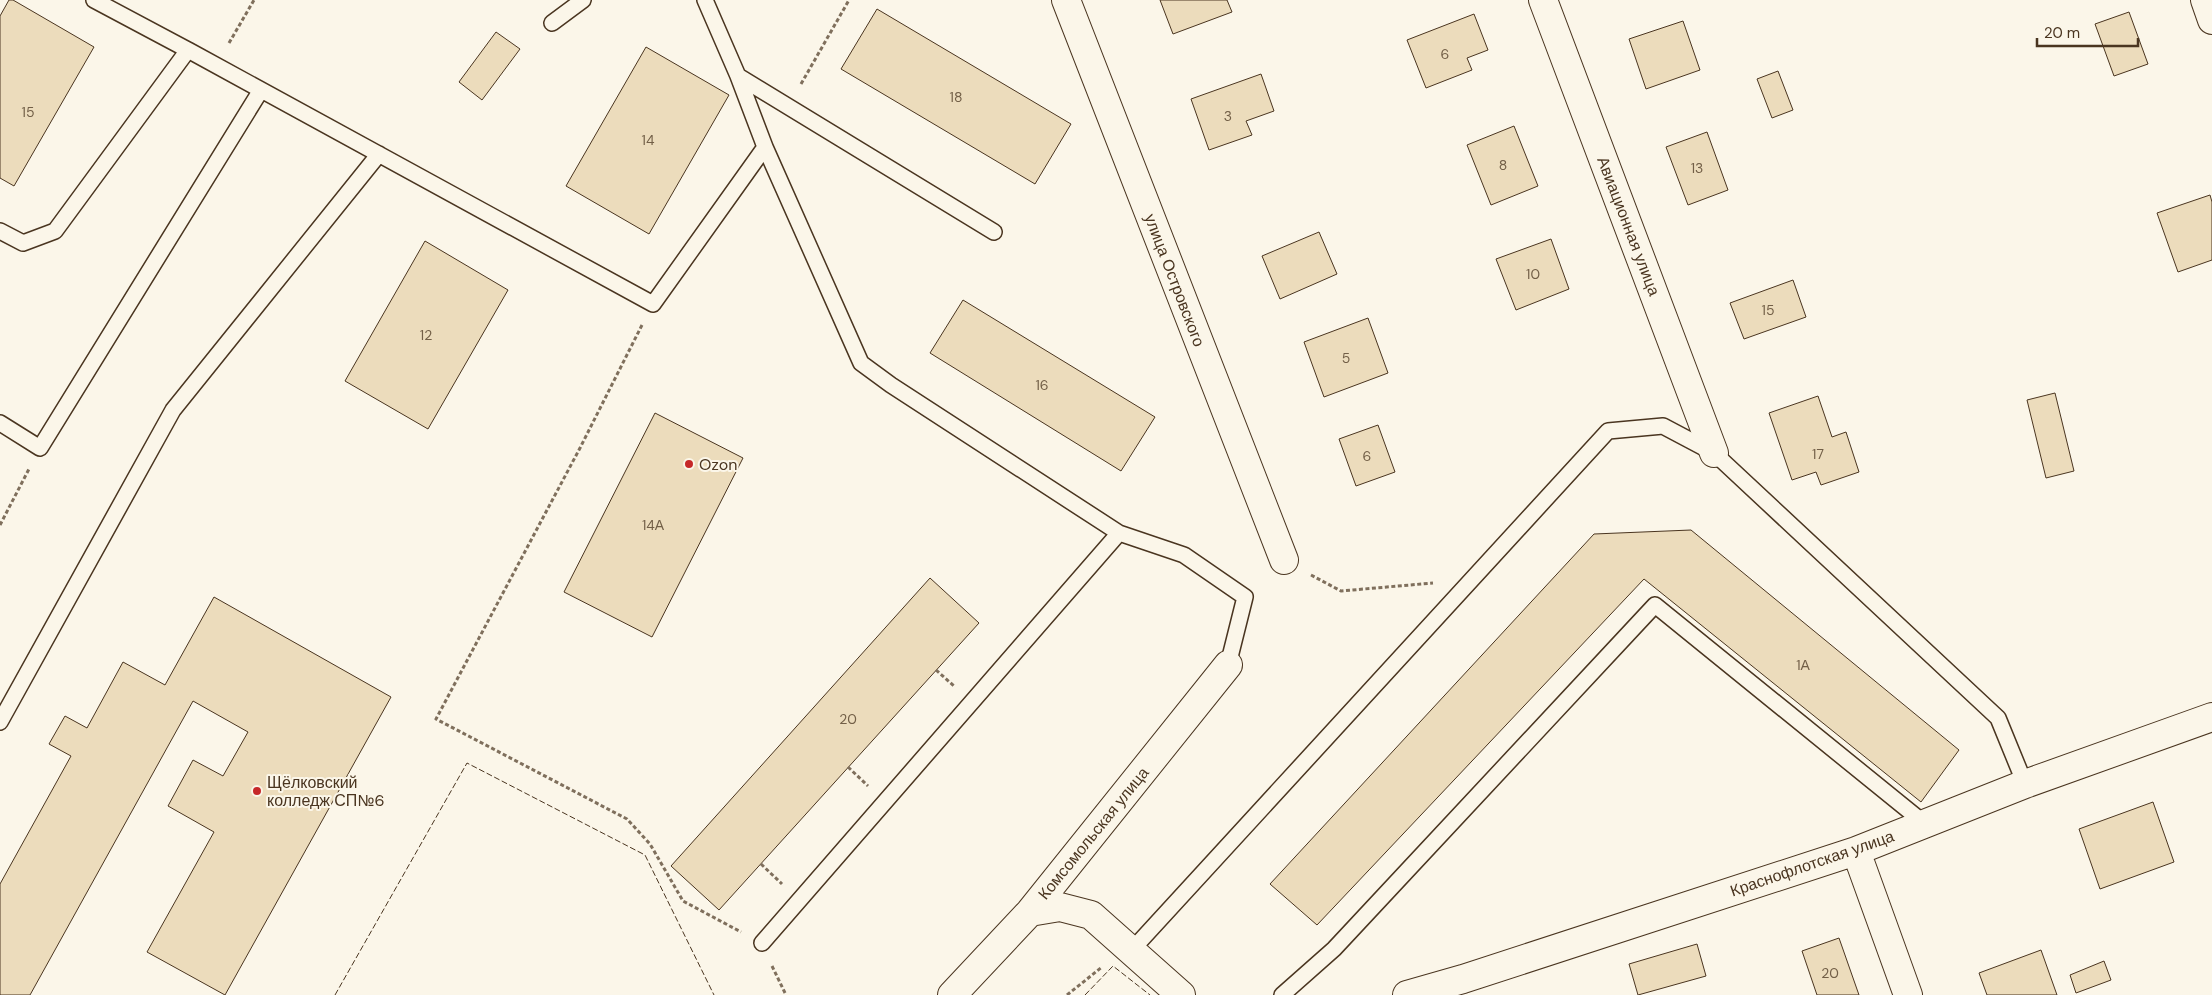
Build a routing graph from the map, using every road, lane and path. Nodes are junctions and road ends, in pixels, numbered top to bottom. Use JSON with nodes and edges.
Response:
{"nodes":[{"id":1,"x":94,"y":0,"type":"edge"},
{"id":2,"x":254,"y":0,"type":"edge"},
{"id":3,"x":584,"y":0,"type":"edge"},
{"id":4,"x":706,"y":0,"type":"edge"},
{"id":5,"x":849,"y":0,"type":"edge"},
{"id":6,"x":1066,"y":0,"type":"edge"},
{"id":7,"x":1543,"y":0,"type":"edge"},
{"id":8,"x":2205,"y":0,"type":"edge"},
{"id":9,"x":2212,"y":20,"type":"edge"},
{"id":10,"x":552,"y":23,"type":"dead end"},
{"id":11,"x":188,"y":50,"type":"junction"},
{"id":12,"x":217,"y":66,"type":"junction"},
{"id":13,"x":738,"y":76,"type":"junction"},
{"id":14,"x":261,"y":90,"type":"junction"},
{"id":15,"x":788,"y":106,"type":"junction"},
{"id":16,"x":764,"y":147,"type":"junction"},
{"id":17,"x":380,"y":154,"type":"junction"},
{"id":18,"x":0,"y":231,"type":"edge"},
{"id":19,"x":994,"y":232,"type":"dead end"},
{"id":20,"x":654,"y":304,"type":"junction"},
{"id":21,"x":0,"y":423,"type":"edge"},
{"id":22,"x":40,"y":448,"type":"junction"},
{"id":23,"x":1714,"y":453,"type":"junction"},
{"id":24,"x":0,"y":525,"type":"edge"},
{"id":25,"x":1119,"y":533,"type":"junction"},
{"id":26,"x":1284,"y":560,"type":"joint"},
{"id":27,"x":1471,"y":580,"type":"junction"},
{"id":28,"x":1228,"y":665,"type":"joint"},
{"id":29,"x":2212,"y":716,"type":"edge"},
{"id":30,"x":0,"y":722,"type":"edge"},
{"id":31,"x":2025,"y":784,"type":"junction"},
{"id":32,"x":1924,"y":823,"type":"junction"},
{"id":33,"x":1856,"y":851,"type":"junction"},
{"id":34,"x":1030,"y":912,"type":"junction"},
{"id":35,"x":762,"y":943,"type":"junction"},
{"id":36,"x":1131,"y":951,"type":"junction"},
{"id":37,"x":786,"y":995,"type":"edge"},
{"id":38,"x":952,"y":995,"type":"edge"},
{"id":39,"x":1067,"y":995,"type":"edge"},
{"id":40,"x":1181,"y":995,"type":"edge"},
{"id":41,"x":1282,"y":995,"type":"edge"},
{"id":42,"x":1407,"y":995,"type":"edge"},
{"id":43,"x":1908,"y":995,"type":"edge"}],
"edges":[{"from":1,"to":11,"type":"lane"},
{"from":2,"to":12,"type":"path"},
{"from":3,"to":10,"type":"lane"},
{"from":4,"to":13,"type":"lane"},
{"from":5,"to":15,"type":"path"},
{"from":6,"to":26,"type":"street","name":"улица Островского"},
{"from":7,"to":23,"type":"street","name":"Авиационная улица"},
{"from":8,"to":9,"type":"street"},
{"from":11,"to":12,"type":"lane"},
{"from":11,"to":18,"type":"lane"},
{"from":12,"to":14,"type":"lane"},
{"from":13,"to":15,"type":"lane"},
{"from":13,"to":16,"type":"lane"},
{"from":14,"to":17,"type":"lane"},
{"from":14,"to":22,"type":"lane"},
{"from":15,"to":19,"type":"lane"},
{"from":16,"to":20,"type":"lane"},
{"from":16,"to":25,"type":"lane"},
{"from":17,"to":20,"type":"lane"},
{"from":17,"to":30,"type":"lane"},
{"from":20,"to":35,"type":"path"},
{"from":21,"to":22,"type":"lane"},
{"from":22,"to":24,"type":"path"},
{"from":23,"to":27,"type":"lane"},
{"from":23,"to":31,"type":"lane"},
{"from":25,"to":28,"type":"lane"},
{"from":25,"to":35,"type":"lane"},
{"from":26,"to":27,"type":"path"},
{"from":27,"to":36,"type":"lane"},
{"from":28,"to":34,"type":"street","name":"Комсомольская улица"},
{"from":29,"to":31,"type":"street","name":"Краснофлотская улица"},
{"from":31,"to":32,"type":"street","name":"Краснофлотская улица"},
{"from":32,"to":33,"type":"street","name":"Краснофлотская улица"},
{"from":32,"to":41,"type":"lane"},
{"from":33,"to":42,"type":"street","name":"Краснофлотская улица"},
{"from":33,"to":43,"type":"street"},
{"from":34,"to":36,"type":"street"},
{"from":34,"to":38,"type":"street","name":"Комсомольская улица"},
{"from":35,"to":37,"type":"path"},
{"from":36,"to":39,"type":"path"},
{"from":36,"to":40,"type":"street"}]}
